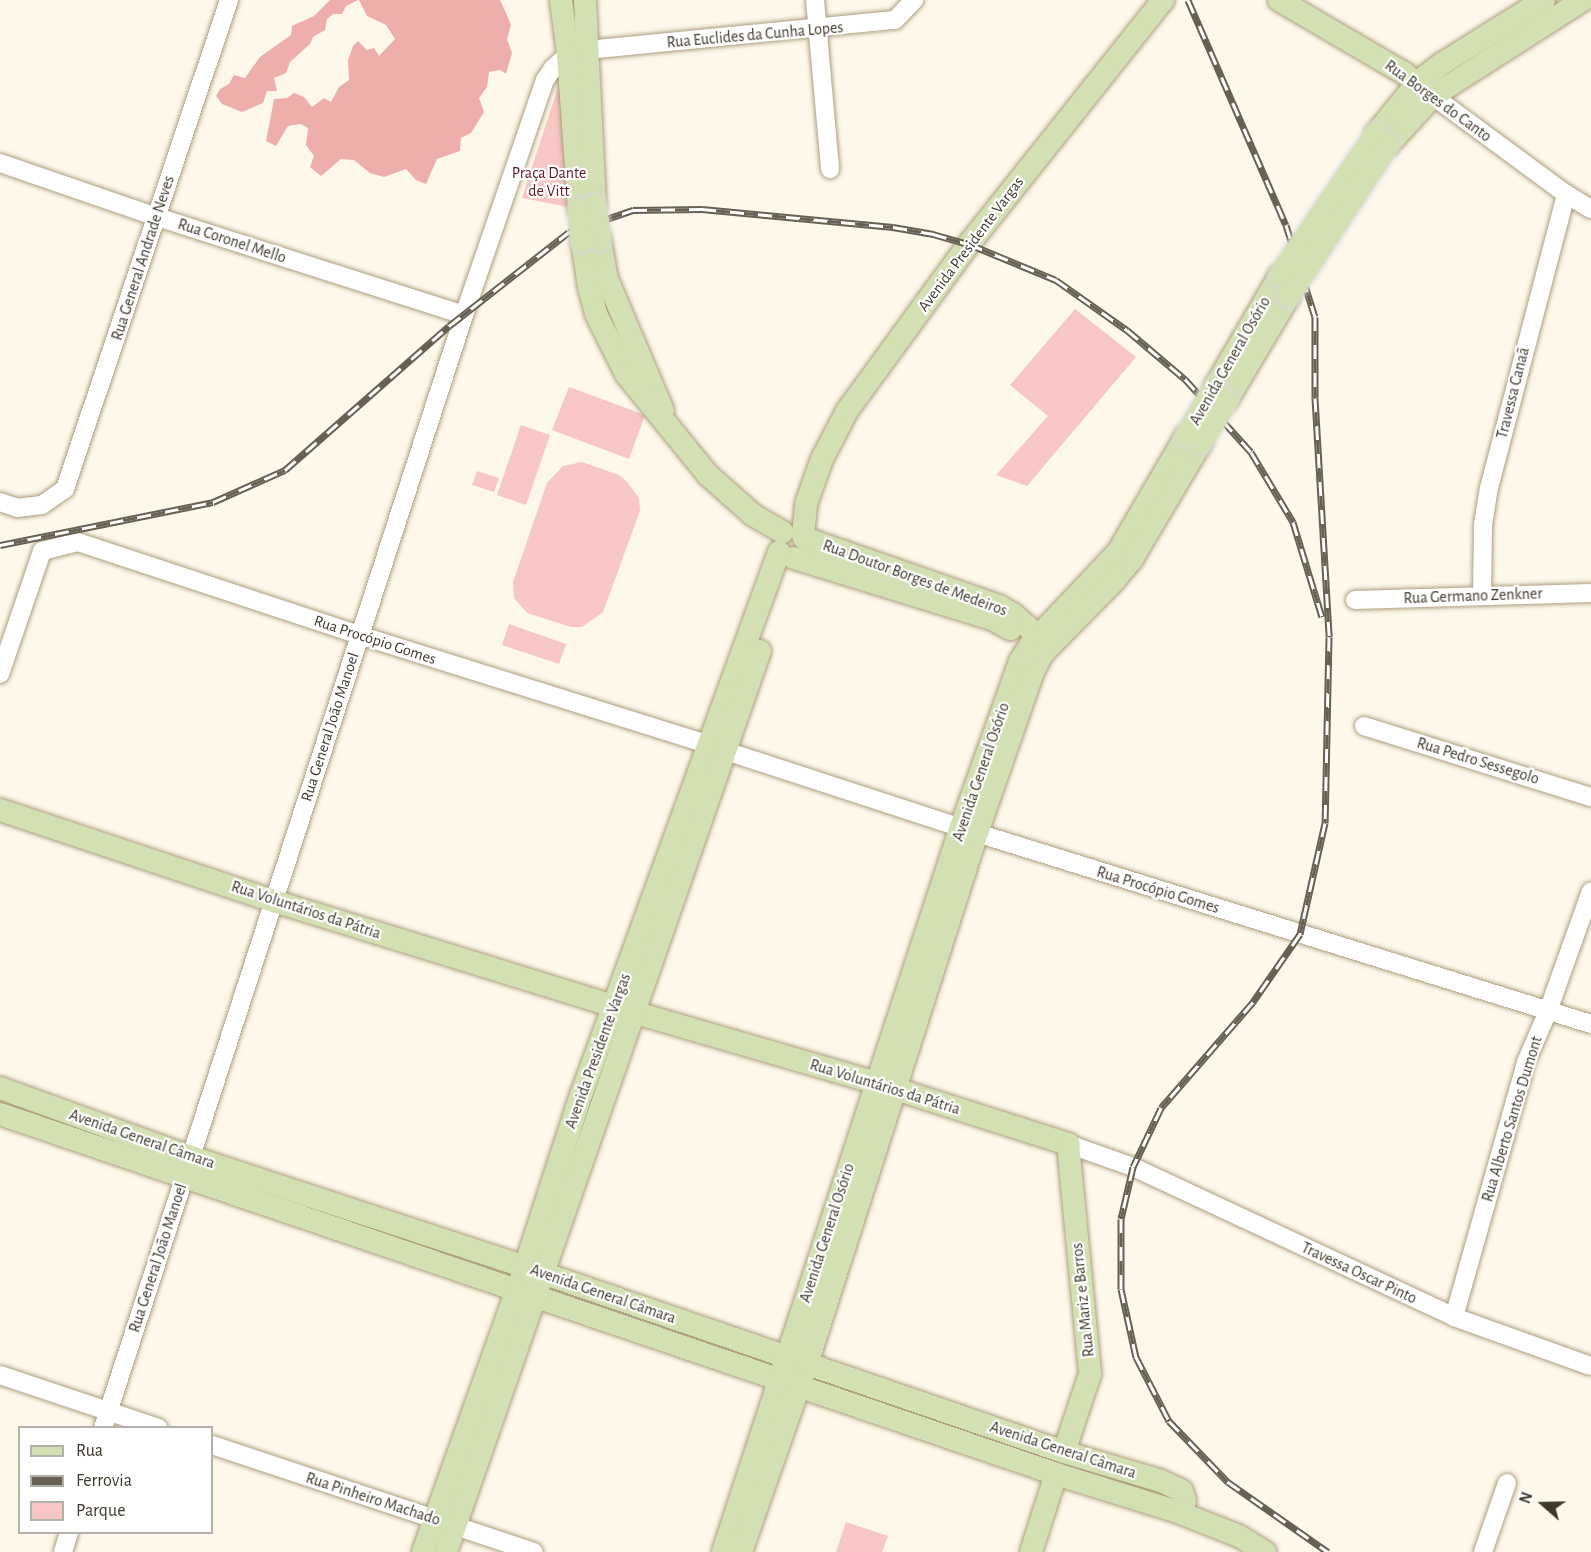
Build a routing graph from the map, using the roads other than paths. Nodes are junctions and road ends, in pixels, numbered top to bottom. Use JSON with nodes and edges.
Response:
{"nodes":[{"id":1,"x":229,"y":0,"type":"edge"},
{"id":2,"x":561,"y":0,"type":"edge"},
{"id":3,"x":585,"y":0,"type":"edge"},
{"id":4,"x":815,"y":0,"type":"edge"},
{"id":5,"x":914,"y":0,"type":"edge"},
{"id":6,"x":1163,"y":0,"type":"edge"},
{"id":7,"x":1279,"y":0,"type":"edge"},
{"id":8,"x":1544,"y":0,"type":"edge"},
{"id":9,"x":1583,"y":0,"type":"edge"},
{"id":10,"x":818,"y":29,"type":"junction"},
{"id":11,"x":577,"y":52,"type":"junction"},
{"id":12,"x":1425,"y":89,"type":"junction"},
{"id":13,"x":1382,"y":139,"type":"junction"},
{"id":14,"x":0,"y":163,"type":"edge"},
{"id":15,"x":830,"y":169,"type":"dead end"},
{"id":16,"x":1566,"y":194,"type":"junction"},
{"id":17,"x":1591,"y":209,"type":"edge"},
{"id":18,"x":157,"y":217,"type":"junction"},
{"id":19,"x":464,"y":315,"type":"junction"},
{"id":20,"x":1221,"y":393,"type":"junction"},
{"id":21,"x":0,"y":502,"type":"edge"},
{"id":22,"x":790,"y":544,"type":"junction"},
{"id":23,"x":1591,"y":593,"type":"edge"},
{"id":24,"x":1482,"y":596,"type":"junction"},
{"id":25,"x":1355,"y":600,"type":"dead end"},
{"id":26,"x":359,"y":635,"type":"junction"},
{"id":27,"x":1041,"y":645,"type":"junction"},
{"id":28,"x":0,"y":674,"type":"edge"},
{"id":29,"x":1364,"y":726,"type":"dead end"},
{"id":30,"x":718,"y":748,"type":"junction"},
{"id":31,"x":1591,"y":796,"type":"edge"},
{"id":32,"x":0,"y":810,"type":"edge"},
{"id":33,"x":969,"y":830,"type":"junction"},
{"id":34,"x":1591,"y":891,"type":"edge"},
{"id":35,"x":274,"y":901,"type":"junction"},
{"id":36,"x":614,"y":1006,"type":"junction"},
{"id":37,"x":1548,"y":1011,"type":"junction"},
{"id":38,"x":636,"y":1013,"type":"junction"},
{"id":39,"x":1591,"y":1024,"type":"edge"},
{"id":40,"x":886,"y":1086,"type":"junction"},
{"id":41,"x":0,"y":1088,"type":"edge"},
{"id":42,"x":0,"y":1114,"type":"edge"},
{"id":43,"x":1068,"y":1144,"type":"junction"},
{"id":44,"x":188,"y":1166,"type":"junction"},
{"id":45,"x":1133,"y":1167,"type":"joint"},
{"id":46,"x":534,"y":1271,"type":"junction"},
{"id":47,"x":525,"y":1293,"type":"junction"},
{"id":48,"x":1454,"y":1317,"type":"junction"},
{"id":49,"x":797,"y":1360,"type":"junction"},
{"id":50,"x":1591,"y":1366,"type":"edge"},
{"id":51,"x":0,"y":1375,"type":"edge"},
{"id":52,"x":789,"y":1382,"type":"junction"},
{"id":53,"x":105,"y":1419,"type":"edge"},
{"id":54,"x":146,"y":1426,"type":"edge"},
{"id":55,"x":213,"y":1445,"type":"edge"},
{"id":56,"x":1064,"y":1452,"type":"junction"},
{"id":57,"x":1056,"y":1474,"type":"junction"},
{"id":58,"x":1507,"y":1484,"type":"dead end"},
{"id":59,"x":1178,"y":1512,"type":"junction"},
{"id":60,"x":445,"y":1523,"type":"junction"},
{"id":61,"x":69,"y":1534,"type":"edge"},
{"id":62,"x":63,"y":1552,"type":"edge"},
{"id":63,"x":423,"y":1552,"type":"edge"},
{"id":64,"x":446,"y":1552,"type":"edge"},
{"id":65,"x":534,"y":1552,"type":"edge"},
{"id":66,"x":723,"y":1552,"type":"edge"},
{"id":67,"x":741,"y":1552,"type":"edge"},
{"id":68,"x":1031,"y":1552,"type":"edge"},
{"id":69,"x":1265,"y":1552,"type":"edge"},
{"id":70,"x":1483,"y":1552,"type":"edge"}],
"edges":[{"from":1,"to":18,"type":"street","name":"Rua General Andrade Neves"},
{"from":2,"to":11,"type":"main road"},
{"from":3,"to":11,"type":"main road"},
{"from":4,"to":10,"type":"street"},
{"from":5,"to":10,"type":"street","name":"Rua Euclides da Cunha Lopes"},
{"from":6,"to":22,"type":"main road","name":"Avenida Presidente Vargas"},
{"from":7,"to":12,"type":"main road","name":"Rua Borges do Canto"},
{"from":8,"to":12,"type":"main road"},
{"from":9,"to":12,"type":"main road"},
{"from":10,"to":11,"type":"street","name":"Rua Euclides da Cunha Lopes"},
{"from":10,"to":15,"type":"street"},
{"from":11,"to":19,"type":"street","name":"Rua General João Manoel"},
{"from":11,"to":22,"type":"main road","name":"Rua Doutor Borges de Medeiros","bridge":true},
{"from":12,"to":13,"type":"main road","name":"Avenida General Osório"},
{"from":12,"to":16,"type":"street","name":"Rua Borges do Canto"},
{"from":13,"to":20,"type":"main road","name":"Avenida General Osório","bridge":true},
{"from":13,"to":20,"type":"main road","name":"Avenida General Osório","bridge":true},
{"from":14,"to":18,"type":"street","name":"Rua Coronel Mello"},
{"from":16,"to":17,"type":"street","name":"Rua Borges do Canto"},
{"from":16,"to":24,"type":"street","name":"Travessa Canaã"},
{"from":18,"to":19,"type":"street","name":"Rua Coronel Mello"},
{"from":18,"to":21,"type":"street","name":"Rua General Andrade Neves"},
{"from":19,"to":26,"type":"street","name":"Rua General João Manoel"},
{"from":20,"to":27,"type":"main road","name":"Avenida General Osório","bridge":true},
{"from":22,"to":27,"type":"main road","name":"Rua Doutor Borges de Medeiros"},
{"from":22,"to":30,"type":"main road","name":"Avenida Presidente Vargas"},
{"from":23,"to":24,"type":"street","name":"Rua Germano Zenkner"},
{"from":24,"to":25,"type":"street","name":"Rua Germano Zenkner"},
{"from":26,"to":28,"type":"street","name":"Rua Procópio Gomes"},
{"from":26,"to":30,"type":"street","name":"Rua Procópio Gomes"},
{"from":26,"to":35,"type":"street","name":"Rua General João Manoel"},
{"from":27,"to":33,"type":"main road","name":"Avenida General Osório"},
{"from":29,"to":31,"type":"street","name":"Rua Pedro Sessegolo"},
{"from":30,"to":33,"type":"street","name":"Rua Procópio Gomes"},
{"from":30,"to":36,"type":"main road","name":"Avenida Presidente Vargas"},
{"from":30,"to":38,"type":"main road","name":"Avenida Presidente Vargas"},
{"from":32,"to":35,"type":"main road","name":"Rua Voluntários da Pátria"},
{"from":33,"to":37,"type":"street","name":"Rua Procópio Gomes"},
{"from":33,"to":40,"type":"main road","name":"Avenida General Osório"},
{"from":34,"to":37,"type":"street","name":"Rua Alberto Santos Dumont"},
{"from":35,"to":36,"type":"main road","name":"Rua Voluntários da Pátria"},
{"from":35,"to":44,"type":"street","name":"Rua General João Manoel"},
{"from":36,"to":38,"type":"main road","name":"Rua Voluntários da Pátria"},
{"from":36,"to":46,"type":"main road","name":"Avenida Presidente Vargas"},
{"from":37,"to":39,"type":"street","name":"Rua Procópio Gomes"},
{"from":37,"to":48,"type":"street","name":"Rua Alberto Santos Dumont"},
{"from":38,"to":40,"type":"main road","name":"Rua Voluntários da Pátria"},
{"from":38,"to":46,"type":"main road","name":"Avenida Presidente Vargas"},
{"from":40,"to":43,"type":"main road","name":"Rua Voluntários da Pátria"},
{"from":40,"to":49,"type":"main road","name":"Avenida General Osório"},
{"from":41,"to":44,"type":"main road","name":"Avenida General Câmara"},
{"from":42,"to":44,"type":"main road","name":"Avenida General Câmara"},
{"from":43,"to":45,"type":"street","name":"Rua Voluntários da Pátria"},
{"from":43,"to":56,"type":"main road","name":"Rua Mariz e Barros"},
{"from":44,"to":46,"type":"main road","name":"Avenida General Câmara"},
{"from":44,"to":47,"type":"main road","name":"Avenida General Câmara"},
{"from":44,"to":53,"type":"street","name":"Rua General João Manoel"},
{"from":45,"to":48,"type":"street","name":"Travessa Oscar Pinto"},
{"from":46,"to":47,"type":"main road","name":"Avenida Presidente Vargas"},
{"from":46,"to":49,"type":"main road","name":"Avenida General Câmara"},
{"from":47,"to":52,"type":"main road","name":"Avenida General Câmara"},
{"from":47,"to":60,"type":"main road","name":"Avenida Presidente Vargas"},
{"from":48,"to":50,"type":"street","name":"Travessa Oscar Pinto"},
{"from":49,"to":52,"type":"main road","name":"Avenida General Osório"},
{"from":49,"to":56,"type":"main road","name":"Avenida General Câmara"},
{"from":51,"to":53,"type":"street"},
{"from":52,"to":57,"type":"main road","name":"Avenida General Câmara"},
{"from":52,"to":66,"type":"main road","name":"Avenida General Osório"},
{"from":52,"to":67,"type":"main road","name":"Avenida General Osório"},
{"from":53,"to":54,"type":"street"},
{"from":55,"to":60,"type":"street","name":"Rua Pinheiro Machado"},
{"from":56,"to":57,"type":"main road","name":"Rua Mariz e Barros"},
{"from":56,"to":59,"type":"main road","name":"Avenida General Câmara"},
{"from":57,"to":59,"type":"main road","name":"Avenida General Câmara"},
{"from":57,"to":68,"type":"main road","name":"Rua Mariz e Barros"},
{"from":58,"to":70,"type":"street"},
{"from":59,"to":69,"type":"main road","name":"Avenida General Câmara"},
{"from":60,"to":63,"type":"main road","name":"Avenida Presidente Vargas"},
{"from":60,"to":64,"type":"main road","name":"Avenida Presidente Vargas"},
{"from":60,"to":65,"type":"street","name":"Rua Pinheiro Machado"},
{"from":61,"to":62,"type":"street"}]}
